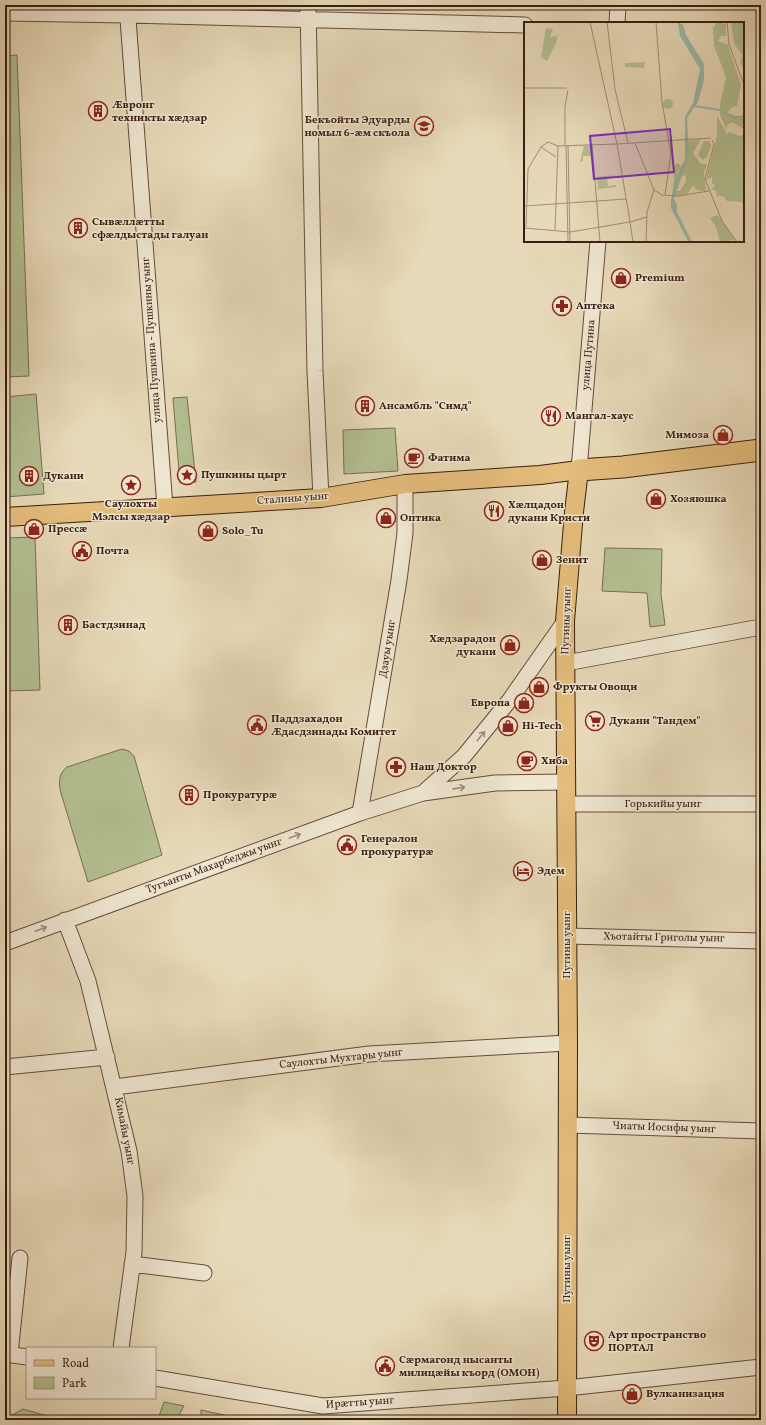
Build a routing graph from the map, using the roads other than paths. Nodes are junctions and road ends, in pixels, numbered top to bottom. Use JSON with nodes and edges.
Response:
{"nodes":[{"id":1,"x":618,"y":5,"type":"edge"},
{"id":2,"x":127,"y":10,"type":"edge"},
{"id":3,"x":308,"y":12,"type":"edge"},
{"id":4,"x":5,"y":13,"type":"edge"},
{"id":5,"x":617,"y":22,"type":"edge"},
{"id":6,"x":524,"y":25,"type":"edge"},
{"id":7,"x":598,"y":242,"type":"edge"},
{"id":8,"x":761,"y":450,"type":"edge"},
{"id":9,"x":580,"y":470,"type":"junction"},
{"id":10,"x":404,"y":484,"type":"junction"},
{"id":11,"x":321,"y":498,"type":"junction"},
{"id":12,"x":164,"y":507,"type":"junction"},
{"id":13,"x":5,"y":517,"type":"edge"},
{"id":14,"x":565,"y":621,"type":"junction"},
{"id":15,"x":761,"y":627,"type":"edge"},
{"id":16,"x":566,"y":663,"type":"junction"},
{"id":17,"x":566,"y":782,"type":"junction"},
{"id":18,"x":423,"y":793,"type":"junction"},
{"id":19,"x":566,"y":804,"type":"junction"},
{"id":20,"x":761,"y":804,"type":"edge"},
{"id":21,"x":360,"y":812,"type":"junction"},
{"id":22,"x":65,"y":920,"type":"junction"},
{"id":23,"x":567,"y":936,"type":"junction"},
{"id":24,"x":761,"y":940,"type":"edge"},
{"id":25,"x":5,"y":943,"type":"edge"},
{"id":26,"x":568,"y":1043,"type":"junction"},
{"id":27,"x":107,"y":1057,"type":"junction"},
{"id":28,"x":5,"y":1067,"type":"edge"},
{"id":29,"x":115,"y":1087,"type":"junction"},
{"id":30,"x":567,"y":1125,"type":"junction"},
{"id":31,"x":761,"y":1131,"type":"edge"},
{"id":32,"x":20,"y":1258,"type":"dead end"},
{"id":33,"x":132,"y":1264,"type":"junction"},
{"id":34,"x":204,"y":1273,"type":"dead end"},
{"id":35,"x":121,"y":1347,"type":"edge"},
{"id":36,"x":7,"y":1354,"type":"edge"},
{"id":37,"x":26,"y":1357,"type":"edge"},
{"id":38,"x":761,"y":1367,"type":"edge"},
{"id":39,"x":156,"y":1378,"type":"edge"},
{"id":40,"x":567,"y":1388,"type":"junction"},
{"id":41,"x":567,"y":1420,"type":"edge"}],
"edges":[{"from":1,"to":5,"type":"street"},
{"from":2,"to":3,"type":"street"},
{"from":2,"to":4,"type":"street"},
{"from":2,"to":12,"type":"street","name":"улица Пушкина - Пушкины уынг"},
{"from":3,"to":6,"type":"street"},
{"from":3,"to":11,"type":"street"},
{"from":7,"to":9,"type":"street","name":"улица Путина"},
{"from":8,"to":9,"type":"highway"},
{"from":9,"to":10,"type":"main road","name":"Сталины уынг"},
{"from":9,"to":14,"type":"main road","name":"Путины уынг"},
{"from":10,"to":11,"type":"main road","name":"Сталины уынг"},
{"from":10,"to":21,"type":"street","name":"Дзауы уынг"},
{"from":11,"to":12,"type":"main road","name":"Сталины уынг"},
{"from":12,"to":13,"type":"main road","name":"Сталины уынг"},
{"from":14,"to":16,"type":"main road","name":"Путины уынг"},
{"from":18,"to":14,"type":"street","name":"Тугъанты Махарбеджы уынг","one_way":true},
{"from":15,"to":16,"type":"street"},
{"from":16,"to":17,"type":"main road","name":"Путины уынг"},
{"from":18,"to":17,"type":"street","name":"Тугъанты Махарбеджы уынг","one_way":true},
{"from":17,"to":19,"type":"main road","name":"Путины уынг"},
{"from":18,"to":21,"type":"street","name":"Тугъанты Махарбеджы уынг"},
{"from":19,"to":20,"type":"street","name":"Горькийы уынг"},
{"from":19,"to":23,"type":"main road","name":"Путины уынг"},
{"from":22,"to":21,"type":"street","name":"Тугъанты Махарбеджы уынг","one_way":true},
{"from":25,"to":22,"type":"street","name":"Тугъанты Махарбеджы уынг","one_way":true},
{"from":22,"to":27,"type":"street","name":"Кимайы уынг"},
{"from":23,"to":24,"type":"street","name":"Хъотайты Григолы уынг"},
{"from":23,"to":26,"type":"main road","name":"Путины уынг"},
{"from":26,"to":29,"type":"street","name":"Саулохты Мухтары уынг"},
{"from":26,"to":30,"type":"main road","name":"Путины уынг"},
{"from":27,"to":28,"type":"street"},
{"from":27,"to":29,"type":"street","name":"Кимайы уынг"},
{"from":29,"to":33,"type":"street","name":"Кимайы уынг"},
{"from":30,"to":31,"type":"street","name":"Чиаты Иосифы уынг"},
{"from":30,"to":40,"type":"main road","name":"Путины уынг"},
{"from":32,"to":36,"type":"street"},
{"from":33,"to":34,"type":"street"},
{"from":33,"to":35,"type":"street","name":"Кимайы уынг"},
{"from":36,"to":37,"type":"street"},
{"from":38,"to":40,"type":"street","name":"Ирæтты уынг"},
{"from":39,"to":40,"type":"street","name":"Ирæтты уынг"},
{"from":40,"to":41,"type":"main road","name":"Путины уынг"}]}
